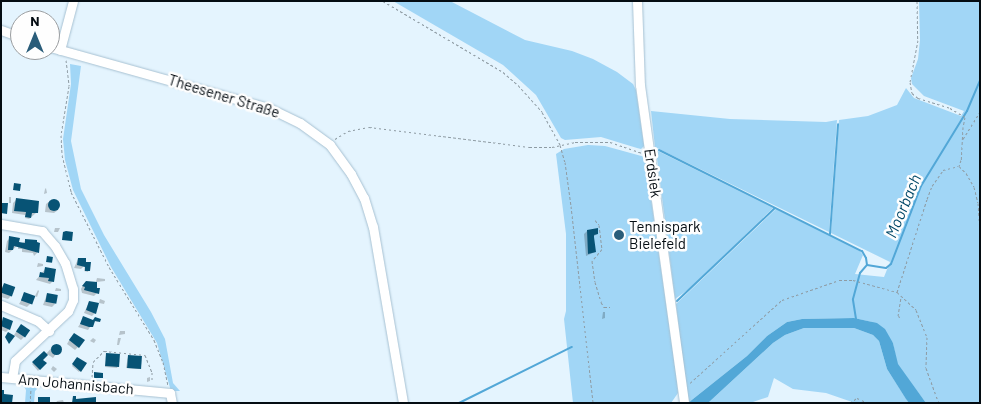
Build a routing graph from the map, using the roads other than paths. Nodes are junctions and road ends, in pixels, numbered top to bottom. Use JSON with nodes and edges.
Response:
{"nodes":[{"id":1,"x":73,"y":1,"type":"edge"},
{"id":2,"x":637,"y":1,"type":"edge"},
{"id":3,"x":60,"y":50,"type":"joint"},
{"id":4,"x":1,"y":224,"type":"edge"},
{"id":5,"x":1,"y":305,"type":"edge"},
{"id":6,"x":49,"y":330,"type":"junction"},
{"id":7,"x":1,"y":377,"type":"edge"},
{"id":8,"x":12,"y":378,"type":"junction"},
{"id":9,"x":684,"y":398,"type":"edge"},
{"id":10,"x":172,"y":403,"type":"edge"},
{"id":11,"x":402,"y":403,"type":"edge"}],
"edges":[{"from":1,"to":3,"type":"street"},
{"from":2,"to":9,"type":"street","name":"Erdsiek"},
{"from":3,"to":11,"type":"street","name":"Theesener Straße"},
{"from":4,"to":6,"type":"street"},
{"from":5,"to":6,"type":"street"},
{"from":6,"to":8,"type":"street"},
{"from":7,"to":8,"type":"street","name":"Am Johannisbach"},
{"from":8,"to":10,"type":"street","name":"Am Johannisbach"}]}
